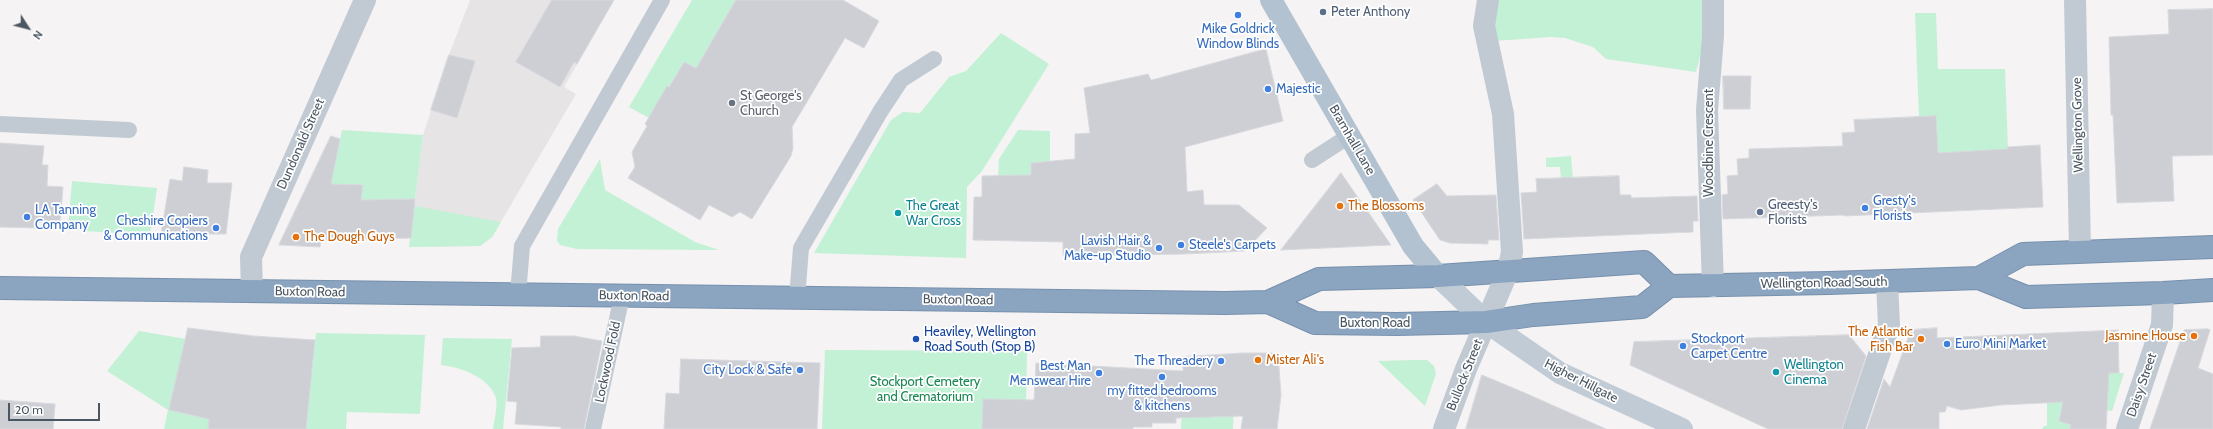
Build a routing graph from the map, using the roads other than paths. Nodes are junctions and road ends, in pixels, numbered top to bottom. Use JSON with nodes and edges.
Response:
{"nodes":[{"id":1,"x":365,"y":0,"type":"edge"},
{"id":2,"x":662,"y":0,"type":"edge"},
{"id":3,"x":1271,"y":0,"type":"edge"},
{"id":4,"x":1488,"y":0,"type":"edge"},
{"id":5,"x":1713,"y":0,"type":"edge"},
{"id":6,"x":2074,"y":0,"type":"edge"},
{"id":7,"x":934,"y":59,"type":"dead end"},
{"id":8,"x":0,"y":124,"type":"edge"},
{"id":9,"x":129,"y":130,"type":"dead end"},
{"id":10,"x":1349,"y":136,"type":"junction"},
{"id":11,"x":1312,"y":160,"type":"dead end"},
{"id":12,"x":2213,"y":247,"type":"edge"},
{"id":13,"x":2080,"y":251,"type":"junction"},
{"id":14,"x":1508,"y":270,"type":"junction"},
{"id":15,"x":1438,"y":276,"type":"junction"},
{"id":16,"x":1980,"y":278,"type":"junction"},
{"id":17,"x":1887,"y":282,"type":"junction"},
{"id":18,"x":1669,"y":286,"type":"junction"},
{"id":19,"x":1712,"y":286,"type":"junction"},
{"id":20,"x":0,"y":288,"type":"edge"},
{"id":21,"x":2213,"y":290,"type":"edge"},
{"id":22,"x":252,"y":291,"type":"junction"},
{"id":23,"x":2163,"y":293,"type":"junction"},
{"id":24,"x":518,"y":294,"type":"junction"},
{"id":25,"x":622,"y":296,"type":"junction"},
{"id":26,"x":797,"y":298,"type":"junction"},
{"id":27,"x":1268,"y":302,"type":"junction"},
{"id":28,"x":1486,"y":322,"type":"junction"},
{"id":29,"x":1649,"y":422,"type":"edge"},
{"id":30,"x":593,"y":429,"type":"edge"},
{"id":31,"x":1444,"y":429,"type":"edge"},
{"id":32,"x":1682,"y":429,"type":"edge"},
{"id":33,"x":1854,"y":429,"type":"edge"},
{"id":34,"x":2127,"y":429,"type":"edge"}],
"edges":[{"from":1,"to":22,"type":"street","name":"Dundonald Street"},
{"from":2,"to":24,"type":"lane"},
{"from":3,"to":10,"type":"main road","name":"Bramhall Lane"},
{"from":4,"to":14,"type":"street"},
{"from":5,"to":19,"type":"street","name":"Woodbine Crescent"},
{"from":6,"to":13,"type":"street","name":"Wellington Grove"},
{"from":7,"to":26,"type":"lane"},
{"from":8,"to":9,"type":"lane"},
{"from":10,"to":11,"type":"lane"},
{"from":10,"to":15,"type":"main road","name":"Bramhall Lane"},
{"from":12,"to":13,"type":"highway","name":"Wellington Road South"},
{"from":13,"to":16,"type":"highway","name":"Wellington Road South"},
{"from":14,"to":15,"type":"highway"},
{"from":14,"to":18,"type":"highway"},
{"from":14,"to":28,"type":"street","name":"Bullock Street"},
{"from":15,"to":27,"type":"highway","name":"Buxton Road"},
{"from":15,"to":28,"type":"street","name":"Higher Hillgate"},
{"from":16,"to":17,"type":"highway","name":"Wellington Road South"},
{"from":16,"to":23,"type":"highway","name":"Wellington Road South"},
{"from":17,"to":19,"type":"highway","name":"Wellington Road South"},
{"from":17,"to":33,"type":"street"},
{"from":18,"to":19,"type":"highway","name":"Wellington Road South"},
{"from":18,"to":28,"type":"highway"},
{"from":20,"to":22,"type":"highway","name":"Buxton Road"},
{"from":21,"to":23,"type":"highway","name":"Wellington Road South"},
{"from":22,"to":24,"type":"highway","name":"Buxton Road"},
{"from":23,"to":34,"type":"street","name":"Daisy Street"},
{"from":24,"to":25,"type":"highway","name":"Buxton Road"},
{"from":25,"to":26,"type":"highway","name":"Buxton Road"},
{"from":25,"to":30,"type":"lane","name":"Lockwood Fold"},
{"from":26,"to":27,"type":"highway","name":"Buxton Road"},
{"from":27,"to":28,"type":"highway","name":"Buxton Road"},
{"from":28,"to":29,"type":"street","name":"Higher Hillgate"},
{"from":28,"to":31,"type":"street","name":"Bullock Street"},
{"from":29,"to":32,"type":"street","name":"Higher Hillgate"}]}
